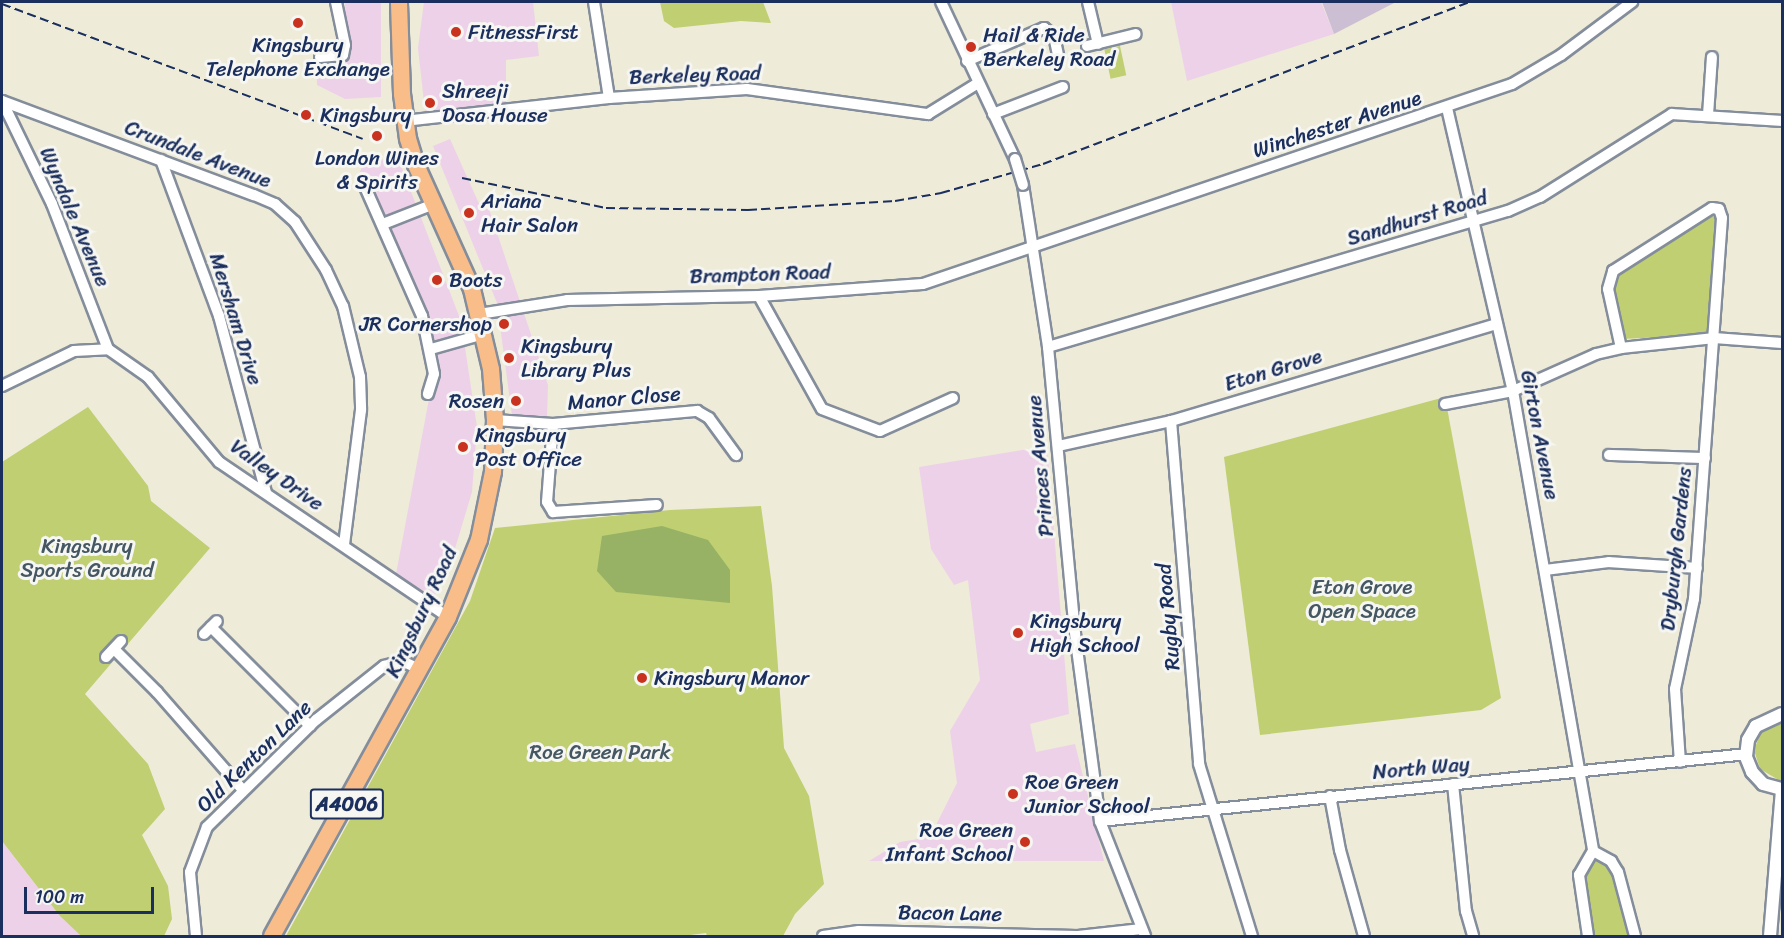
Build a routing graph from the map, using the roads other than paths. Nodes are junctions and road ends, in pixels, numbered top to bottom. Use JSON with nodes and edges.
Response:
{"nodes":[{"id":1,"x":336,"y":2,"type":"edge"},
{"id":2,"x":400,"y":2,"type":"edge"},
{"id":3,"x":594,"y":2,"type":"edge"},
{"id":4,"x":941,"y":2,"type":"edge"},
{"id":5,"x":1088,"y":2,"type":"edge"},
{"id":6,"x":1632,"y":2,"type":"edge"},
{"id":7,"x":1136,"y":34,"type":"dead end"},
{"id":8,"x":320,"y":57,"type":"dead end"},
{"id":9,"x":1712,"y":57,"type":"dead end"},
{"id":10,"x":1059,"y":59,"type":"dead end"},
{"id":11,"x":968,"y":61,"type":"junction"},
{"id":12,"x":978,"y":83,"type":"junction"},
{"id":13,"x":1063,"y":87,"type":"dead end"},
{"id":14,"x":609,"y":98,"type":"junction"},
{"id":15,"x":2,"y":101,"type":"edge"},
{"id":16,"x":1447,"y":108,"type":"junction"},
{"id":17,"x":993,"y":114,"type":"junction"},
{"id":18,"x":1708,"y":115,"type":"junction"},
{"id":19,"x":404,"y":121,"type":"junction"},
{"id":20,"x":1782,"y":121,"type":"edge"},
{"id":21,"x":161,"y":160,"type":"junction"},
{"id":22,"x":362,"y":180,"type":"dead end"},
{"id":23,"x":434,"y":204,"type":"junction"},
{"id":24,"x":1475,"y":221,"type":"junction"},
{"id":25,"x":383,"y":224,"type":"junction"},
{"id":26,"x":1035,"y":243,"type":"junction"},
{"id":27,"x":759,"y":296,"type":"junction"},
{"id":28,"x":479,"y":314,"type":"junction"},
{"id":29,"x":1497,"y":324,"type":"junction"},
{"id":30,"x":484,"y":334,"type":"junction"},
{"id":31,"x":1714,"y":338,"type":"junction"},
{"id":32,"x":1782,"y":343,"type":"edge"},
{"id":33,"x":1048,"y":347,"type":"junction"},
{"id":34,"x":431,"y":348,"type":"junction"},
{"id":35,"x":1621,"y":348,"type":"junction"},
{"id":36,"x":108,"y":349,"type":"junction"},
{"id":37,"x":2,"y":384,"type":"edge"},
{"id":38,"x":1513,"y":391,"type":"junction"},
{"id":39,"x":428,"y":394,"type":"dead end"},
{"id":40,"x":953,"y":398,"type":"dead end"},
{"id":41,"x":1445,"y":404,"type":"dead end"},
{"id":42,"x":495,"y":420,"type":"junction"},
{"id":43,"x":1171,"y":421,"type":"junction"},
{"id":44,"x":553,"y":424,"type":"junction"},
{"id":45,"x":1058,"y":446,"type":"junction"},
{"id":46,"x":736,"y":455,"type":"dead end"},
{"id":47,"x":1609,"y":455,"type":"dead end"},
{"id":48,"x":1705,"y":458,"type":"junction"},
{"id":49,"x":266,"y":493,"type":"junction"},
{"id":50,"x":657,"y":505,"type":"dead end"},
{"id":51,"x":344,"y":544,"type":"junction"},
{"id":52,"x":1697,"y":568,"type":"junction"},
{"id":53,"x":1545,"y":570,"type":"junction"},
{"id":54,"x":448,"y":616,"type":"junction"},
{"id":55,"x":210,"y":627,"type":"dead end"},
{"id":56,"x":114,"y":649,"type":"dead end"},
{"id":57,"x":421,"y":670,"type":"junction"},
{"id":58,"x":1782,"y":714,"type":"edge"},
{"id":59,"x":310,"y":726,"type":"junction"},
{"id":60,"x":1747,"y":754,"type":"junction"},
{"id":61,"x":1680,"y":762,"type":"junction"},
{"id":62,"x":1579,"y":772,"type":"junction"},
{"id":63,"x":1453,"y":784,"type":"junction"},
{"id":64,"x":242,"y":789,"type":"junction"},
{"id":65,"x":1782,"y":789,"type":"edge"},
{"id":66,"x":1330,"y":796,"type":"junction"},
{"id":67,"x":1212,"y":808,"type":"junction"},
{"id":68,"x":1100,"y":821,"type":"junction"},
{"id":69,"x":1593,"y":851,"type":"junction"},
{"id":70,"x":1143,"y":933,"type":"edge"},
{"id":71,"x":987,"y":934,"type":"edge"},
{"id":72,"x":196,"y":936,"type":"edge"},
{"id":73,"x":272,"y":936,"type":"edge"},
{"id":74,"x":823,"y":936,"type":"edge"},
{"id":75,"x":1078,"y":936,"type":"edge"},
{"id":76,"x":1252,"y":936,"type":"edge"},
{"id":77,"x":1364,"y":936,"type":"edge"},
{"id":78,"x":1473,"y":936,"type":"edge"},
{"id":79,"x":1588,"y":936,"type":"edge"},
{"id":80,"x":1635,"y":936,"type":"edge"},
{"id":81,"x":1770,"y":936,"type":"edge"}],
"edges":[{"from":1,"to":8,"type":"street"},
{"from":2,"to":19,"type":"main road","name":"Kingsbury Road","number":"A4006"},
{"from":3,"to":14,"type":"street"},
{"from":4,"to":11,"type":"street","name":"Princes Avenue"},
{"from":5,"to":7,"type":"street"},
{"from":6,"to":16,"type":"street","name":"Winchester Avenue"},
{"from":9,"to":18,"type":"street"},
{"from":10,"to":11,"type":"street"},
{"from":11,"to":12,"type":"street","name":"Princes Avenue"},
{"from":12,"to":14,"type":"street","name":"Berkeley Road"},
{"from":12,"to":17,"type":"street","name":"Princes Avenue"},
{"from":13,"to":17,"type":"street"},
{"from":14,"to":19,"type":"street","name":"Berkeley Road"},
{"from":15,"to":21,"type":"street","name":"Crundale Avenue"},
{"from":15,"to":36,"type":"street","name":"Wyndale Avenue"},
{"from":16,"to":24,"type":"street","name":"Girton Avenue"},
{"from":16,"to":26,"type":"street","name":"Winchester Avenue"},
{"from":17,"to":26,"type":"street","name":"Princes Avenue","bridge":true},
{"from":18,"to":20,"type":"street","name":"Sandhurst Road"},
{"from":18,"to":24,"type":"street","name":"Sandhurst Road"},
{"from":19,"to":23,"type":"main road","name":"Kingsbury Road","number":"A4006"},
{"from":21,"to":49,"type":"street","name":"Mersham Drive"},
{"from":21,"to":51,"type":"street","name":"Crundale Avenue"},
{"from":22,"to":25,"type":"street"},
{"from":23,"to":25,"type":"street"},
{"from":23,"to":28,"type":"main road","name":"Kingsbury Road","number":"A4006"},
{"from":24,"to":29,"type":"street","name":"Girton Avenue"},
{"from":24,"to":33,"type":"street","name":"Sandhurst Road"},
{"from":25,"to":34,"type":"street"},
{"from":26,"to":27,"type":"street","name":"Brampton Road"},
{"from":26,"to":33,"type":"street","name":"Princes Avenue"},
{"from":27,"to":28,"type":"street","name":"Brampton Road"},
{"from":27,"to":40,"type":"street"},
{"from":28,"to":30,"type":"main road","name":"Kingsbury Road","number":"A4006"},
{"from":29,"to":38,"type":"street","name":"Girton Avenue"},
{"from":29,"to":43,"type":"street","name":"Eton Grove"},
{"from":30,"to":34,"type":"street"},
{"from":30,"to":42,"type":"main road","name":"Kingsbury Road","number":"A4006"},
{"from":31,"to":32,"type":"street"},
{"from":31,"to":35,"type":"street"},
{"from":31,"to":35,"type":"street","name":"Dryburgh Gardens"},
{"from":31,"to":48,"type":"street","name":"Dryburgh Gardens"},
{"from":33,"to":45,"type":"street","name":"Princes Avenue"},
{"from":34,"to":39,"type":"street"},
{"from":35,"to":38,"type":"street"},
{"from":36,"to":37,"type":"street"},
{"from":36,"to":49,"type":"street","name":"Valley Drive"},
{"from":38,"to":41,"type":"street"},
{"from":38,"to":53,"type":"street","name":"Girton Avenue"},
{"from":42,"to":44,"type":"street","name":"Manor Close"},
{"from":42,"to":54,"type":"main road","name":"Kingsbury Road","number":"A4006"},
{"from":43,"to":45,"type":"street","name":"Eton Grove"},
{"from":43,"to":67,"type":"street","name":"Rugby Road"},
{"from":44,"to":46,"type":"street","name":"Manor Close"},
{"from":44,"to":50,"type":"street"},
{"from":45,"to":68,"type":"street","name":"Princes Avenue"},
{"from":47,"to":48,"type":"street"},
{"from":48,"to":52,"type":"street","name":"Dryburgh Gardens"},
{"from":49,"to":51,"type":"street","name":"Valley Drive"},
{"from":51,"to":54,"type":"street","name":"Valley Drive"},
{"from":52,"to":53,"type":"street"},
{"from":52,"to":61,"type":"street","name":"Dryburgh Gardens"},
{"from":53,"to":62,"type":"street","name":"Girton Avenue"},
{"from":54,"to":57,"type":"main road","name":"Kingsbury Road","number":"A4006"},
{"from":55,"to":59,"type":"street"},
{"from":56,"to":64,"type":"street"},
{"from":57,"to":59,"type":"street","name":"Old Kenton Lane"},
{"from":57,"to":73,"type":"main road","name":"Kingsbury Road","number":"A4006"},
{"from":58,"to":60,"type":"street"},
{"from":59,"to":64,"type":"street","name":"Old Kenton Lane"},
{"from":60,"to":61,"type":"street","name":"North Way"},
{"from":60,"to":65,"type":"street"},
{"from":61,"to":62,"type":"street","name":"North Way"},
{"from":62,"to":63,"type":"street","name":"North Way"},
{"from":62,"to":69,"type":"street","name":"Girton Avenue"},
{"from":63,"to":66,"type":"street","name":"North Way"},
{"from":63,"to":78,"type":"street"},
{"from":64,"to":72,"type":"street","name":"Old Kenton Lane"},
{"from":65,"to":81,"type":"street"},
{"from":66,"to":67,"type":"street","name":"North Way"},
{"from":66,"to":77,"type":"street"},
{"from":67,"to":68,"type":"street","name":"North Way"},
{"from":67,"to":76,"type":"street","name":"Rugby Road"},
{"from":68,"to":70,"type":"street","name":"Princes Avenue"},
{"from":69,"to":79,"type":"street"},
{"from":69,"to":80,"type":"street"},
{"from":70,"to":75,"type":"street","name":"Bacon Lane"},
{"from":71,"to":74,"type":"street","name":"Bacon Lane"},
{"from":71,"to":75,"type":"street","name":"Bacon Lane"}]}
